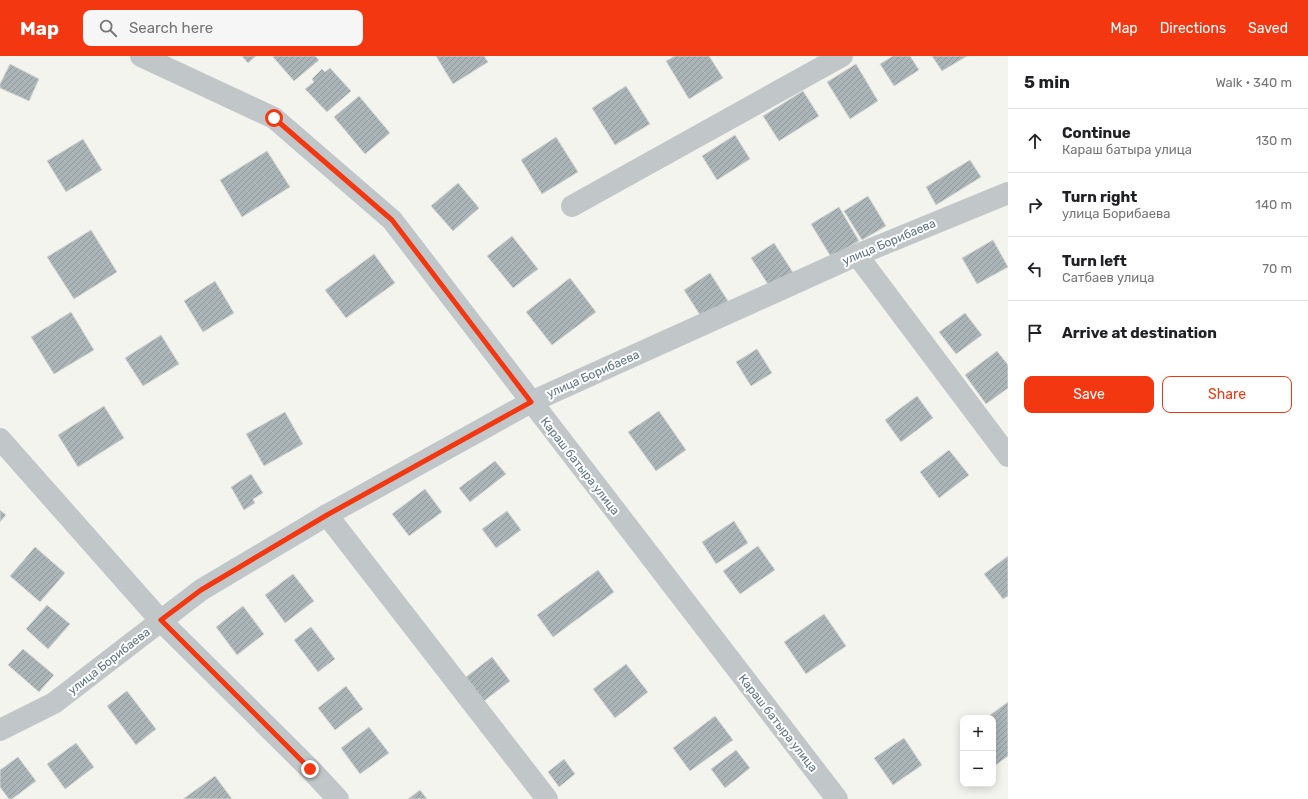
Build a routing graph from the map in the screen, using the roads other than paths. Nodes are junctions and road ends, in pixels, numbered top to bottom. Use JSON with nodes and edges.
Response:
{"nodes":[{"id":1,"x":141,"y":56,"type":"edge"},
{"id":2,"x":842,"y":56,"type":"edge"},
{"id":3,"x":1008,"y":193,"type":"edge"},
{"id":4,"x":572,"y":206,"type":"dead end"},
{"id":5,"x":857,"y":255,"type":"junction"},
{"id":6,"x":531,"y":402,"type":"junction"},
{"id":7,"x":0,"y":439,"type":"edge"},
{"id":8,"x":1008,"y":456,"type":"edge"},
{"id":9,"x":327,"y":515,"type":"junction"},
{"id":10,"x":161,"y":620,"type":"junction"},
{"id":11,"x":0,"y":730,"type":"edge"},
{"id":12,"x":338,"y":799,"type":"edge"},
{"id":13,"x":546,"y":799,"type":"edge"},
{"id":14,"x":837,"y":799,"type":"edge"}],
"edges":[{"from":1,"to":6,"type":"street","name":"Караш батыра улица"},
{"from":2,"to":4,"type":"street"},
{"from":3,"to":5,"type":"street","name":"улица Борибаева"},
{"from":5,"to":6,"type":"street","name":"улица Борибаева"},
{"from":5,"to":8,"type":"street"},
{"from":6,"to":9,"type":"street","name":"улица Борибаева"},
{"from":6,"to":14,"type":"street","name":"Караш батыра улица"},
{"from":7,"to":10,"type":"street"},
{"from":9,"to":10,"type":"street","name":"улица Борибаева"},
{"from":9,"to":13,"type":"street"},
{"from":10,"to":11,"type":"street","name":"улица Борибаева"},
{"from":10,"to":12,"type":"street"}]}
